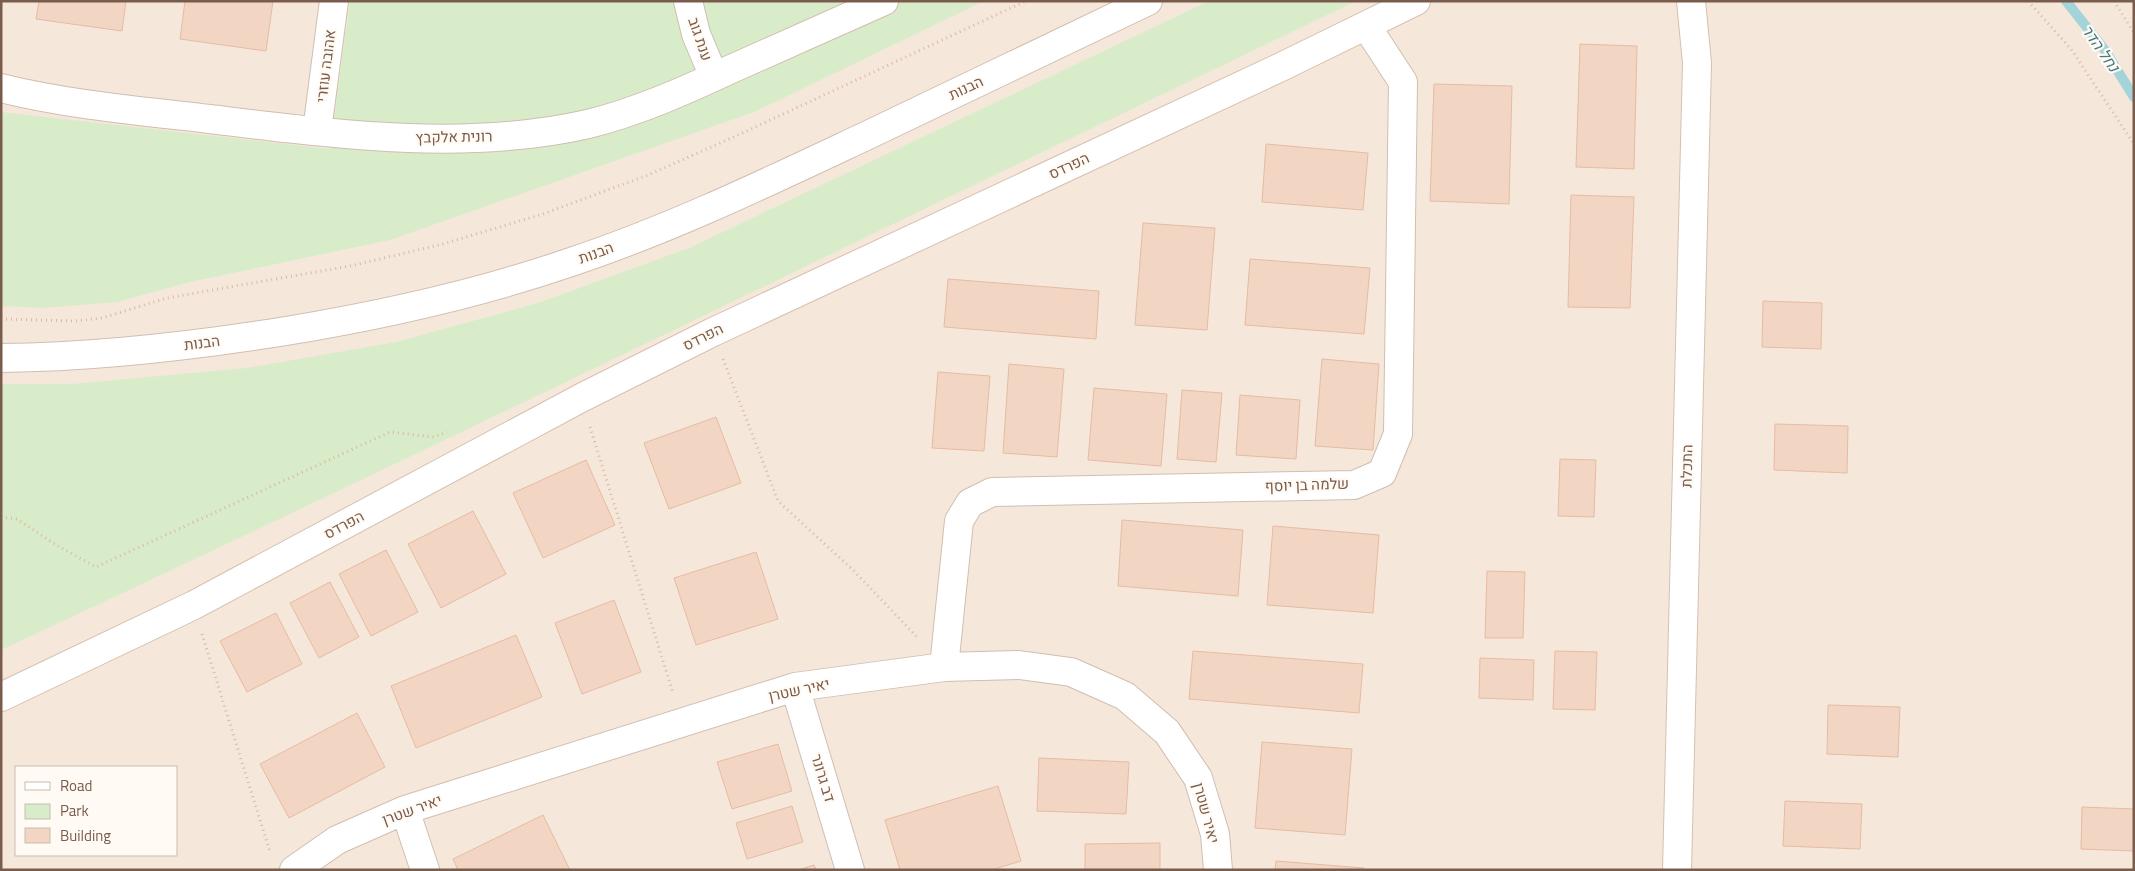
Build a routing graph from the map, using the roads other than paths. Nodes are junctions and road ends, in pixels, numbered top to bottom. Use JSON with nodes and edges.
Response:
{"nodes":[{"id":1,"x":334,"y":1,"type":"edge"},
{"id":2,"x":688,"y":1,"type":"edge"},
{"id":3,"x":884,"y":1,"type":"edge"},
{"id":4,"x":1148,"y":1,"type":"edge"},
{"id":5,"x":1416,"y":1,"type":"edge"},
{"id":6,"x":1691,"y":1,"type":"edge"},
{"id":7,"x":1710,"y":1,"type":"edge"},
{"id":8,"x":1367,"y":27,"type":"junction"},
{"id":9,"x":1696,"y":63,"type":"junction"},
{"id":10,"x":714,"y":77,"type":"junction"},
{"id":11,"x":1,"y":88,"type":"edge"},
{"id":12,"x":317,"y":131,"type":"junction"},
{"id":13,"x":1,"y":358,"type":"edge"},
{"id":14,"x":944,"y":667,"type":"junction"},
{"id":15,"x":795,"y":687,"type":"junction"},
{"id":16,"x":1,"y":698,"type":"edge"},
{"id":17,"x":405,"y":810,"type":"junction"},
{"id":18,"x":283,"y":865,"type":"edge"},
{"id":19,"x":425,"y":870,"type":"edge"},
{"id":20,"x":850,"y":870,"type":"edge"},
{"id":21,"x":1218,"y":870,"type":"edge"},
{"id":22,"x":1677,"y":870,"type":"edge"}],
"edges":[{"from":1,"to":12,"type":"street","name":"אהובה עוזרי"},
{"from":2,"to":10,"type":"street","name":"ענת גוב"},
{"from":3,"to":10,"type":"street","name":"רונית אלקבץ"},
{"from":4,"to":13,"type":"street","name":"הבנות"},
{"from":5,"to":8,"type":"street","name":"הפרדס"},
{"from":6,"to":9,"type":"street","name":"התכלת"},
{"from":7,"to":9,"type":"street","name":"התכלת"},
{"from":8,"to":14,"type":"street","name":"שלמה בן יוסף"},
{"from":8,"to":16,"type":"street","name":"הפרדס"},
{"from":9,"to":22,"type":"street","name":"התכלת"},
{"from":10,"to":12,"type":"street","name":"רונית אלקבץ"},
{"from":11,"to":12,"type":"street","name":"רונית אלקבץ"},
{"from":14,"to":15,"type":"street","name":"יאיר שטרן"},
{"from":14,"to":21,"type":"street","name":"יאיר שטרן"},
{"from":15,"to":17,"type":"street","name":"יאיר שטרן"},
{"from":15,"to":20,"type":"street","name":"דב גרונר"},
{"from":17,"to":18,"type":"street","name":"יאיר שטרן"},
{"from":17,"to":19,"type":"street"}]}
